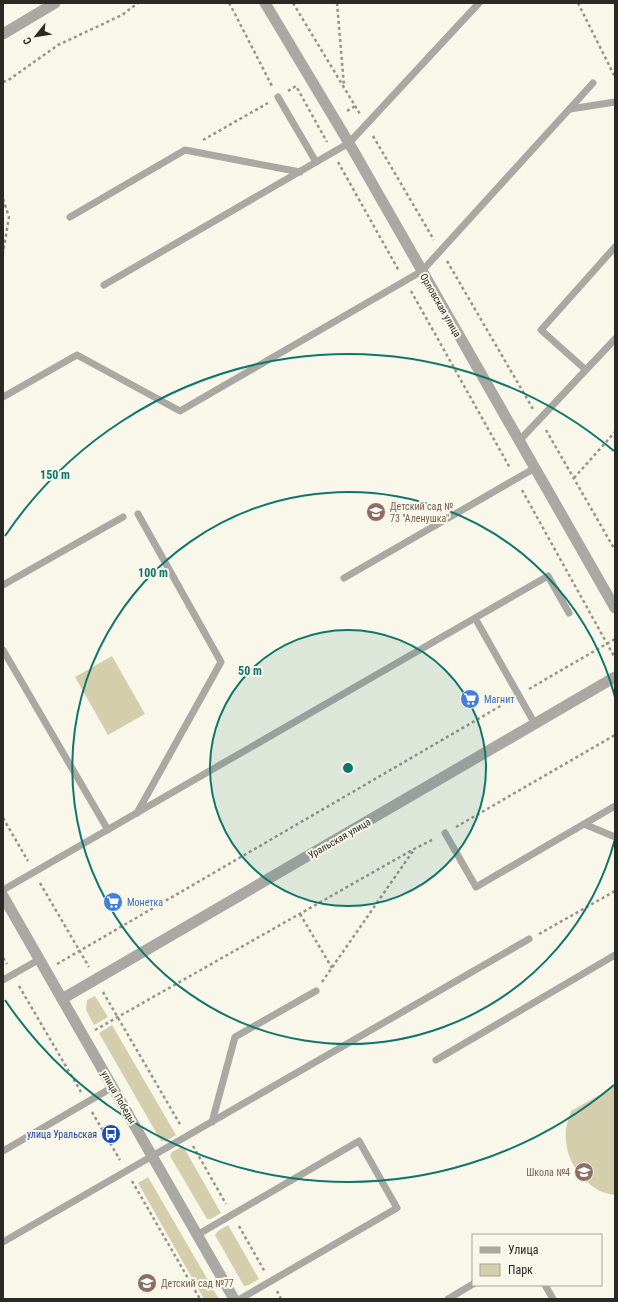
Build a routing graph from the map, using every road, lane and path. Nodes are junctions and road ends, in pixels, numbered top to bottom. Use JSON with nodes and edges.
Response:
{"nodes":[{"id":1,"x":55,"y":3,"type":"edge"},
{"id":2,"x":138,"y":3,"type":"edge"},
{"id":3,"x":229,"y":3,"type":"edge"},
{"id":4,"x":265,"y":3,"type":"edge"},
{"id":5,"x":293,"y":3,"type":"edge"},
{"id":6,"x":337,"y":3,"type":"edge"},
{"id":7,"x":480,"y":3,"type":"edge"},
{"id":8,"x":578,"y":3,"type":"edge"},
{"id":9,"x":3,"y":34,"type":"edge"},
{"id":10,"x":615,"y":77,"type":"edge"},
{"id":11,"x":3,"y":82,"type":"edge"},
{"id":12,"x":593,"y":83,"type":"dead end"},
{"id":13,"x":344,"y":86,"type":"junction"},
{"id":14,"x":278,"y":97,"type":"junction"},
{"id":15,"x":615,"y":102,"type":"edge"},
{"id":16,"x":570,"y":109,"type":"junction"},
{"id":17,"x":367,"y":125,"type":"junction"},
{"id":18,"x":349,"y":143,"type":"junction"},
{"id":19,"x":185,"y":150,"type":"junction"},
{"id":20,"x":333,"y":152,"type":"junction"},
{"id":21,"x":316,"y":162,"type":"junction"},
{"id":22,"x":300,"y":172,"type":"junction"},
{"id":23,"x":3,"y":199,"type":"edge"},
{"id":24,"x":70,"y":217,"type":"dead end"},
{"id":25,"x":615,"y":246,"type":"edge"},
{"id":26,"x":441,"y":250,"type":"junction"},
{"id":27,"x":3,"y":252,"type":"edge"},
{"id":28,"x":422,"y":271,"type":"junction"},
{"id":29,"x":405,"y":281,"type":"junction"},
{"id":30,"x":104,"y":285,"type":"dead end"},
{"id":31,"x":615,"y":339,"type":"edge"},
{"id":32,"x":586,"y":370,"type":"junction"},
{"id":33,"x":3,"y":397,"type":"edge"},
{"id":34,"x":540,"y":420,"type":"junction"},
{"id":35,"x":615,"y":432,"type":"edge"},
{"id":36,"x":519,"y":441,"type":"junction"},
{"id":37,"x":535,"y":468,"type":"junction"},
{"id":38,"x":574,"y":478,"type":"junction"},
{"id":39,"x":516,"y":479,"type":"junction"},
{"id":40,"x":138,"y":514,"type":"dead end"},
{"id":41,"x":123,"y":517,"type":"dead end"},
{"id":42,"x":615,"y":550,"type":"edge"},
{"id":43,"x":344,"y":578,"type":"dead end"},
{"id":44,"x":3,"y":585,"type":"edge"},
{"id":45,"x":615,"y":608,"type":"edge"},
{"id":46,"x":570,"y":613,"type":"dead end"},
{"id":47,"x":475,"y":618,"type":"junction"},
{"id":48,"x":615,"y":639,"type":"edge"},
{"id":49,"x":608,"y":643,"type":"junction"},
{"id":50,"x":3,"y":650,"type":"edge"},
{"id":51,"x":615,"y":658,"type":"edge"},
{"id":52,"x":615,"y":677,"type":"edge"},
{"id":53,"x":519,"y":695,"type":"junction"},
{"id":54,"x":536,"y":724,"type":"junction"},
{"id":55,"x":615,"y":735,"type":"edge"},
{"id":56,"x":615,"y":806,"type":"edge"},
{"id":57,"x":136,"y":813,"type":"junction"},
{"id":58,"x":3,"y":818,"type":"edge"},
{"id":59,"x":584,"y":824,"type":"junction"},
{"id":60,"x":108,"y":830,"type":"junction"},
{"id":61,"x":445,"y":833,"type":"junction"},
{"id":62,"x":615,"y":837,"type":"edge"},
{"id":63,"x":414,"y":849,"type":"junction"},
{"id":64,"x":34,"y":872,"type":"junction"},
{"id":65,"x":3,"y":890,"type":"edge"},
{"id":66,"x":615,"y":891,"type":"edge"},
{"id":67,"x":3,"y":896,"type":"edge"},
{"id":68,"x":300,"y":914,"type":"junction"},
{"id":69,"x":529,"y":939,"type":"joint"},
{"id":70,"x":80,"y":951,"type":"junction"},
{"id":71,"x":615,"y":955,"type":"edge"},
{"id":72,"x":3,"y":958,"type":"edge"},
{"id":73,"x":40,"y":959,"type":"junction"},
{"id":74,"x":332,"y":968,"type":"junction"},
{"id":75,"x":46,"y":971,"type":"junction"},
{"id":76,"x":13,"y":974,"type":"junction"},
{"id":77,"x":3,"y":980,"type":"edge"},
{"id":78,"x":96,"y":980,"type":"junction"},
{"id":79,"x":316,"y":991,"type":"joint"},
{"id":80,"x":62,"y":999,"type":"junction"},
{"id":81,"x":118,"y":1017,"type":"junction"},
{"id":82,"x":84,"y":1036,"type":"junction"},
{"id":83,"x":436,"y":1060,"type":"dead end"},
{"id":84,"x":113,"y":1087,"type":"junction"},
{"id":85,"x":87,"y":1102,"type":"junction"},
{"id":86,"x":212,"y":1122,"type":"junction"},
{"id":87,"x":187,"y":1136,"type":"junction"},
{"id":88,"x":3,"y":1151,"type":"edge"},
{"id":89,"x":152,"y":1156,"type":"junction"},
{"id":90,"x":126,"y":1171,"type":"junction"},
{"id":91,"x":232,"y":1215,"type":"junction"},
{"id":92,"x":197,"y":1235,"type":"junction"},
{"id":93,"x":3,"y":1242,"type":"edge"},
{"id":94,"x":271,"y":1281,"type":"junction"},
{"id":95,"x":472,"y":1285,"type":"edge"},
{"id":96,"x":546,"y":1286,"type":"edge"},
{"id":97,"x":200,"y":1299,"type":"edge"},
{"id":98,"x":234,"y":1299,"type":"edge"},
{"id":99,"x":240,"y":1299,"type":"edge"},
{"id":100,"x":281,"y":1299,"type":"edge"},
{"id":101,"x":448,"y":1299,"type":"edge"},
{"id":102,"x":553,"y":1299,"type":"edge"}],
"edges":[{"from":1,"to":9,"type":"street"},
{"from":2,"to":11,"type":"path"},
{"from":3,"to":14,"type":"path"},
{"from":4,"to":18,"type":"street","name":"Орловская улица"},
{"from":5,"to":13,"type":"path"},
{"from":6,"to":13,"type":"path"},
{"from":7,"to":17,"type":"lane"},
{"from":8,"to":10,"type":"path"},
{"from":12,"to":16,"type":"lane"},
{"from":13,"to":17,"type":"path"},
{"from":14,"to":19,"type":"path"},
{"from":14,"to":20,"type":"path"},
{"from":14,"to":21,"type":"lane"},
{"from":15,"to":16,"type":"lane"},
{"from":16,"to":26,"type":"lane"},
{"from":17,"to":18,"type":"lane"},
{"from":17,"to":26,"type":"path"},
{"from":18,"to":20,"type":"lane"},
{"from":18,"to":28,"type":"street","name":"Орловская улица"},
{"from":19,"to":22,"type":"lane"},
{"from":19,"to":24,"type":"lane"},
{"from":20,"to":21,"type":"lane"},
{"from":20,"to":29,"type":"path"},
{"from":21,"to":22,"type":"lane"},
{"from":22,"to":30,"type":"lane"},
{"from":23,"to":27,"type":"path"},
{"from":25,"to":32,"type":"lane"},
{"from":26,"to":28,"type":"lane"},
{"from":26,"to":34,"type":"path"},
{"from":28,"to":29,"type":"lane"},
{"from":28,"to":36,"type":"street","name":"Орловская улица"},
{"from":29,"to":33,"type":"lane"},
{"from":29,"to":39,"type":"path"},
{"from":31,"to":32,"type":"lane"},
{"from":32,"to":34,"type":"lane"},
{"from":34,"to":36,"type":"lane"},
{"from":34,"to":38,"type":"path"},
{"from":35,"to":38,"type":"path"},
{"from":36,"to":37,"type":"street","name":"Орловская улица"},
{"from":37,"to":39,"type":"lane"},
{"from":37,"to":45,"type":"street","name":"Орловская улица"},
{"from":38,"to":42,"type":"path"},
{"from":39,"to":43,"type":"lane"},
{"from":39,"to":49,"type":"path"},
{"from":40,"to":57,"type":"lane"},
{"from":41,"to":44,"type":"lane"},
{"from":46,"to":47,"type":"lane"},
{"from":47,"to":53,"type":"lane"},
{"from":47,"to":57,"type":"lane"},
{"from":48,"to":49,"type":"path"},
{"from":49,"to":51,"type":"path"},
{"from":49,"to":53,"type":"path"},
{"from":50,"to":60,"type":"lane"},
{"from":52,"to":54,"type":"street","name":"Уральская улица"},
{"from":53,"to":54,"type":"lane"},
{"from":53,"to":70,"type":"path"},
{"from":54,"to":78,"type":"street","name":"Уральская улица"},
{"from":55,"to":61,"type":"path"},
{"from":56,"to":59,"type":"lane"},
{"from":57,"to":60,"type":"lane"},
{"from":58,"to":64,"type":"path"},
{"from":59,"to":61,"type":"lane"},
{"from":59,"to":62,"type":"lane"},
{"from":60,"to":64,"type":"lane"},
{"from":61,"to":63,"type":"path"},
{"from":63,"to":68,"type":"path"},
{"from":63,"to":74,"type":"path"},
{"from":64,"to":65,"type":"lane"},
{"from":64,"to":70,"type":"path"},
{"from":66,"to":69,"type":"path"},
{"from":67,"to":73,"type":"street","name":"улица Победы"},
{"from":68,"to":74,"type":"path"},
{"from":68,"to":81,"type":"path"},
{"from":69,"to":86,"type":"lane"},
{"from":70,"to":75,"type":"path"},
{"from":70,"to":78,"type":"path"},
{"from":71,"to":83,"type":"lane"},
{"from":72,"to":76,"type":"path"},
{"from":73,"to":75,"type":"street","name":"улица Победы"},
{"from":73,"to":76,"type":"lane"},
{"from":74,"to":79,"type":"path"},
{"from":75,"to":80,"type":"street","name":"улица Победы"},
{"from":76,"to":77,"type":"lane"},
{"from":76,"to":85,"type":"path"},
{"from":78,"to":80,"type":"street","name":"Уральская улица"},
{"from":78,"to":81,"type":"path"},
{"from":79,"to":86,"type":"lane"},
{"from":80,"to":82,"type":"street","name":"улица Победы"},
{"from":81,"to":82,"type":"path"},
{"from":81,"to":87,"type":"path"},
{"from":82,"to":84,"type":"street","name":"улица Победы"},
{"from":84,"to":85,"type":"lane"},
{"from":84,"to":89,"type":"street","name":"улица Победы"},
{"from":85,"to":88,"type":"lane"},
{"from":85,"to":90,"type":"path"},
{"from":86,"to":87,"type":"lane"},
{"from":87,"to":89,"type":"lane"},
{"from":87,"to":91,"type":"path"},
{"from":89,"to":90,"type":"lane"},
{"from":89,"to":92,"type":"street","name":"улица Победы"},
{"from":90,"to":93,"type":"lane"},
{"from":90,"to":97,"type":"path"},
{"from":91,"to":92,"type":"lane"},
{"from":91,"to":94,"type":"path"},
{"from":91,"to":94,"type":"lane"},
{"from":92,"to":98,"type":"street","name":"улица Победы"},
{"from":94,"to":99,"type":"lane"},
{"from":94,"to":100,"type":"path"},
{"from":95,"to":101,"type":"lane"},
{"from":96,"to":102,"type":"lane"}]}
